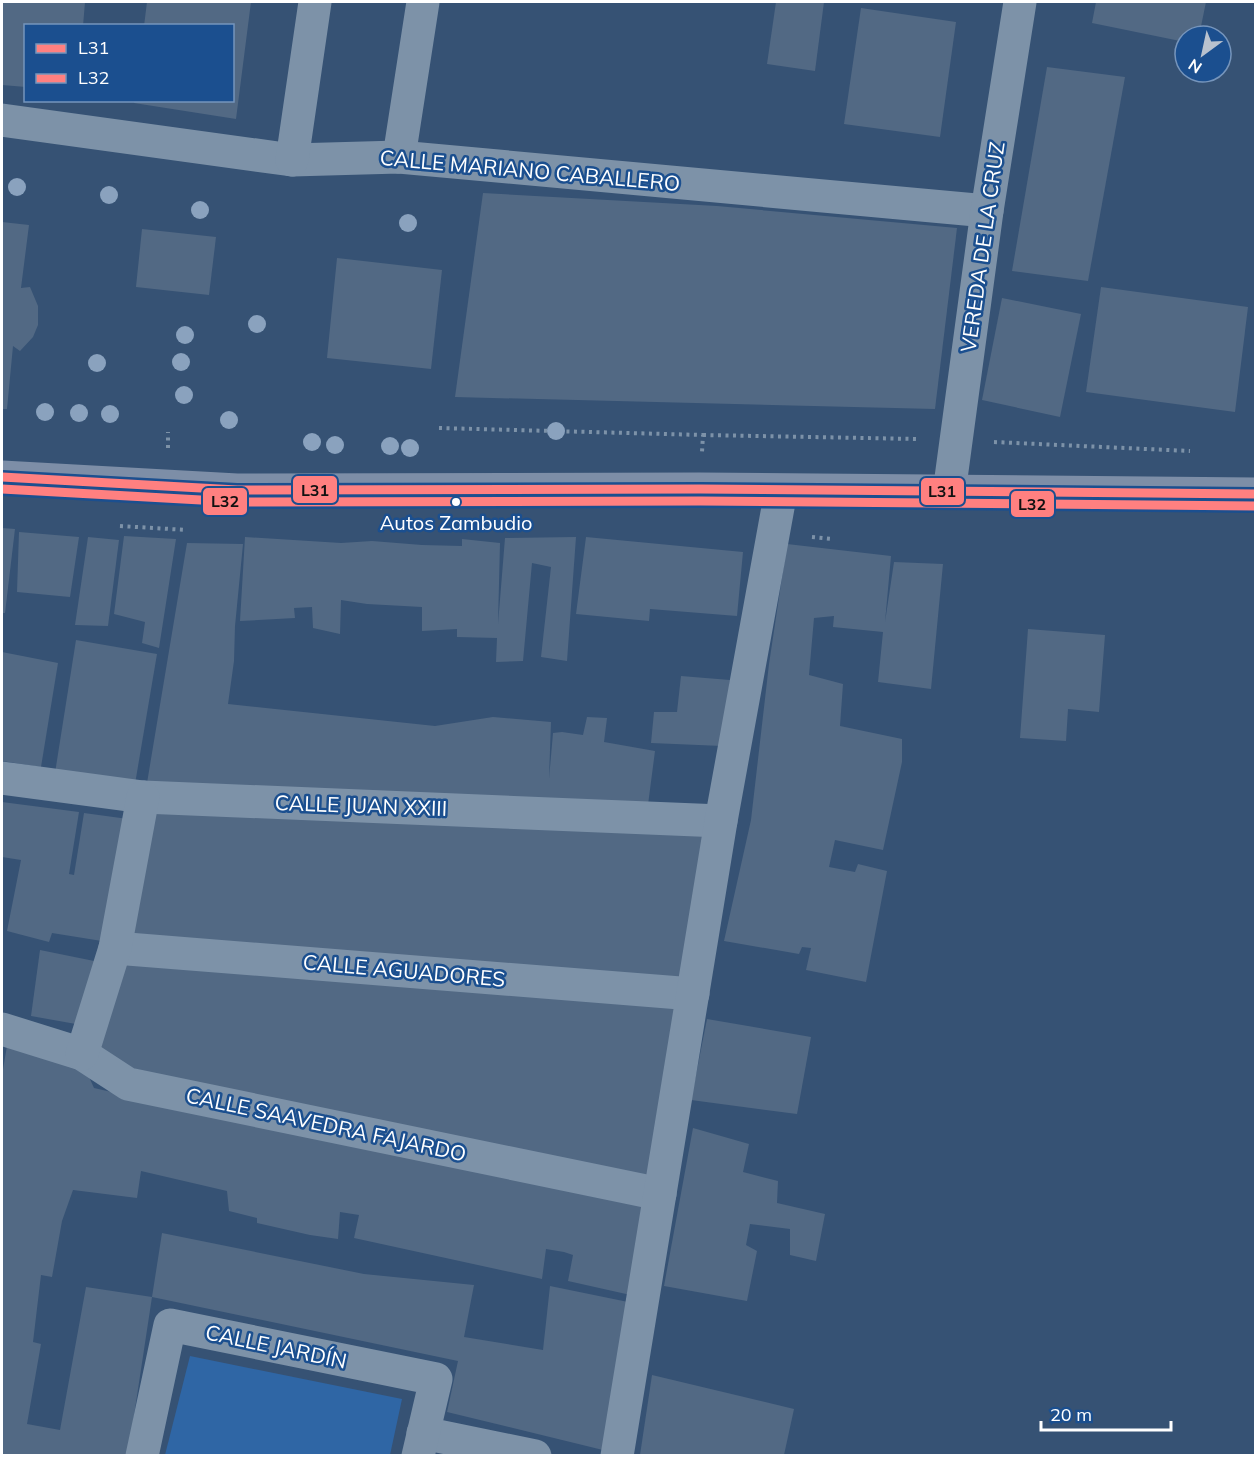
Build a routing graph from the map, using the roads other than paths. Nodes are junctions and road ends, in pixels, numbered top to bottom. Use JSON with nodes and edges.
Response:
{"nodes":[{"id":1,"x":315,"y":2,"type":"edge"},
{"id":2,"x":423,"y":2,"type":"edge"},
{"id":3,"x":1020,"y":2,"type":"edge"},
{"id":4,"x":2,"y":120,"type":"edge"},
{"id":5,"x":399,"y":157,"type":"junction"},
{"id":6,"x":292,"y":160,"type":"junction"},
{"id":7,"x":987,"y":211,"type":"junction"},
{"id":8,"x":2,"y":477,"type":"edge"},
{"id":9,"x":781,"y":491,"type":"junction"},
{"id":10,"x":949,"y":493,"type":"junction"},
{"id":11,"x":1256,"y":494,"type":"edge"},
{"id":12,"x":2,"y":778,"type":"edge"},
{"id":13,"x":143,"y":797,"type":"junction"},
{"id":14,"x":721,"y":821,"type":"junction"},
{"id":15,"x":115,"y":948,"type":"junction"},
{"id":16,"x":693,"y":994,"type":"junction"},
{"id":17,"x":2,"y":1029,"type":"edge"},
{"id":18,"x":82,"y":1054,"type":"junction"},
{"id":19,"x":660,"y":1194,"type":"junction"},
{"id":20,"x":421,"y":1444,"type":"edge"},
{"id":21,"x":142,"y":1455,"type":"edge"},
{"id":22,"x":535,"y":1455,"type":"edge"},
{"id":23,"x":617,"y":1455,"type":"edge"}],
"edges":[{"from":1,"to":6,"type":"street"},
{"from":2,"to":5,"type":"street"},
{"from":3,"to":7,"type":"street","name":"VEREDA DE LA CRUZ"},
{"from":4,"to":6,"type":"street","name":"CALLE MARIANO CABALLERO"},
{"from":5,"to":6,"type":"street","name":"CALLE MARIANO CABALLERO"},
{"from":5,"to":7,"type":"street","name":"CALLE MARIANO CABALLERO"},
{"from":7,"to":10,"type":"street","name":"VEREDA DE LA CRUZ"},
{"from":8,"to":9,"type":"main road"},
{"from":9,"to":10,"type":"main road"},
{"from":9,"to":14,"type":"street"},
{"from":10,"to":11,"type":"main road"},
{"from":12,"to":13,"type":"street","name":"CALLE JUAN XXIII"},
{"from":13,"to":14,"type":"street","name":"CALLE JUAN XXIII"},
{"from":13,"to":15,"type":"street"},
{"from":14,"to":16,"type":"street"},
{"from":15,"to":16,"type":"street","name":"CALLE AGUADORES"},
{"from":15,"to":18,"type":"street"},
{"from":16,"to":19,"type":"street"},
{"from":17,"to":18,"type":"street","name":"CALLE SAAVEDRA FAJARDO"},
{"from":18,"to":19,"type":"street","name":"CALLE SAAVEDRA FAJARDO"},
{"from":19,"to":23,"type":"street"},
{"from":20,"to":21,"type":"street","name":"CALLE JARDÍN"},
{"from":20,"to":22,"type":"street"}]}
